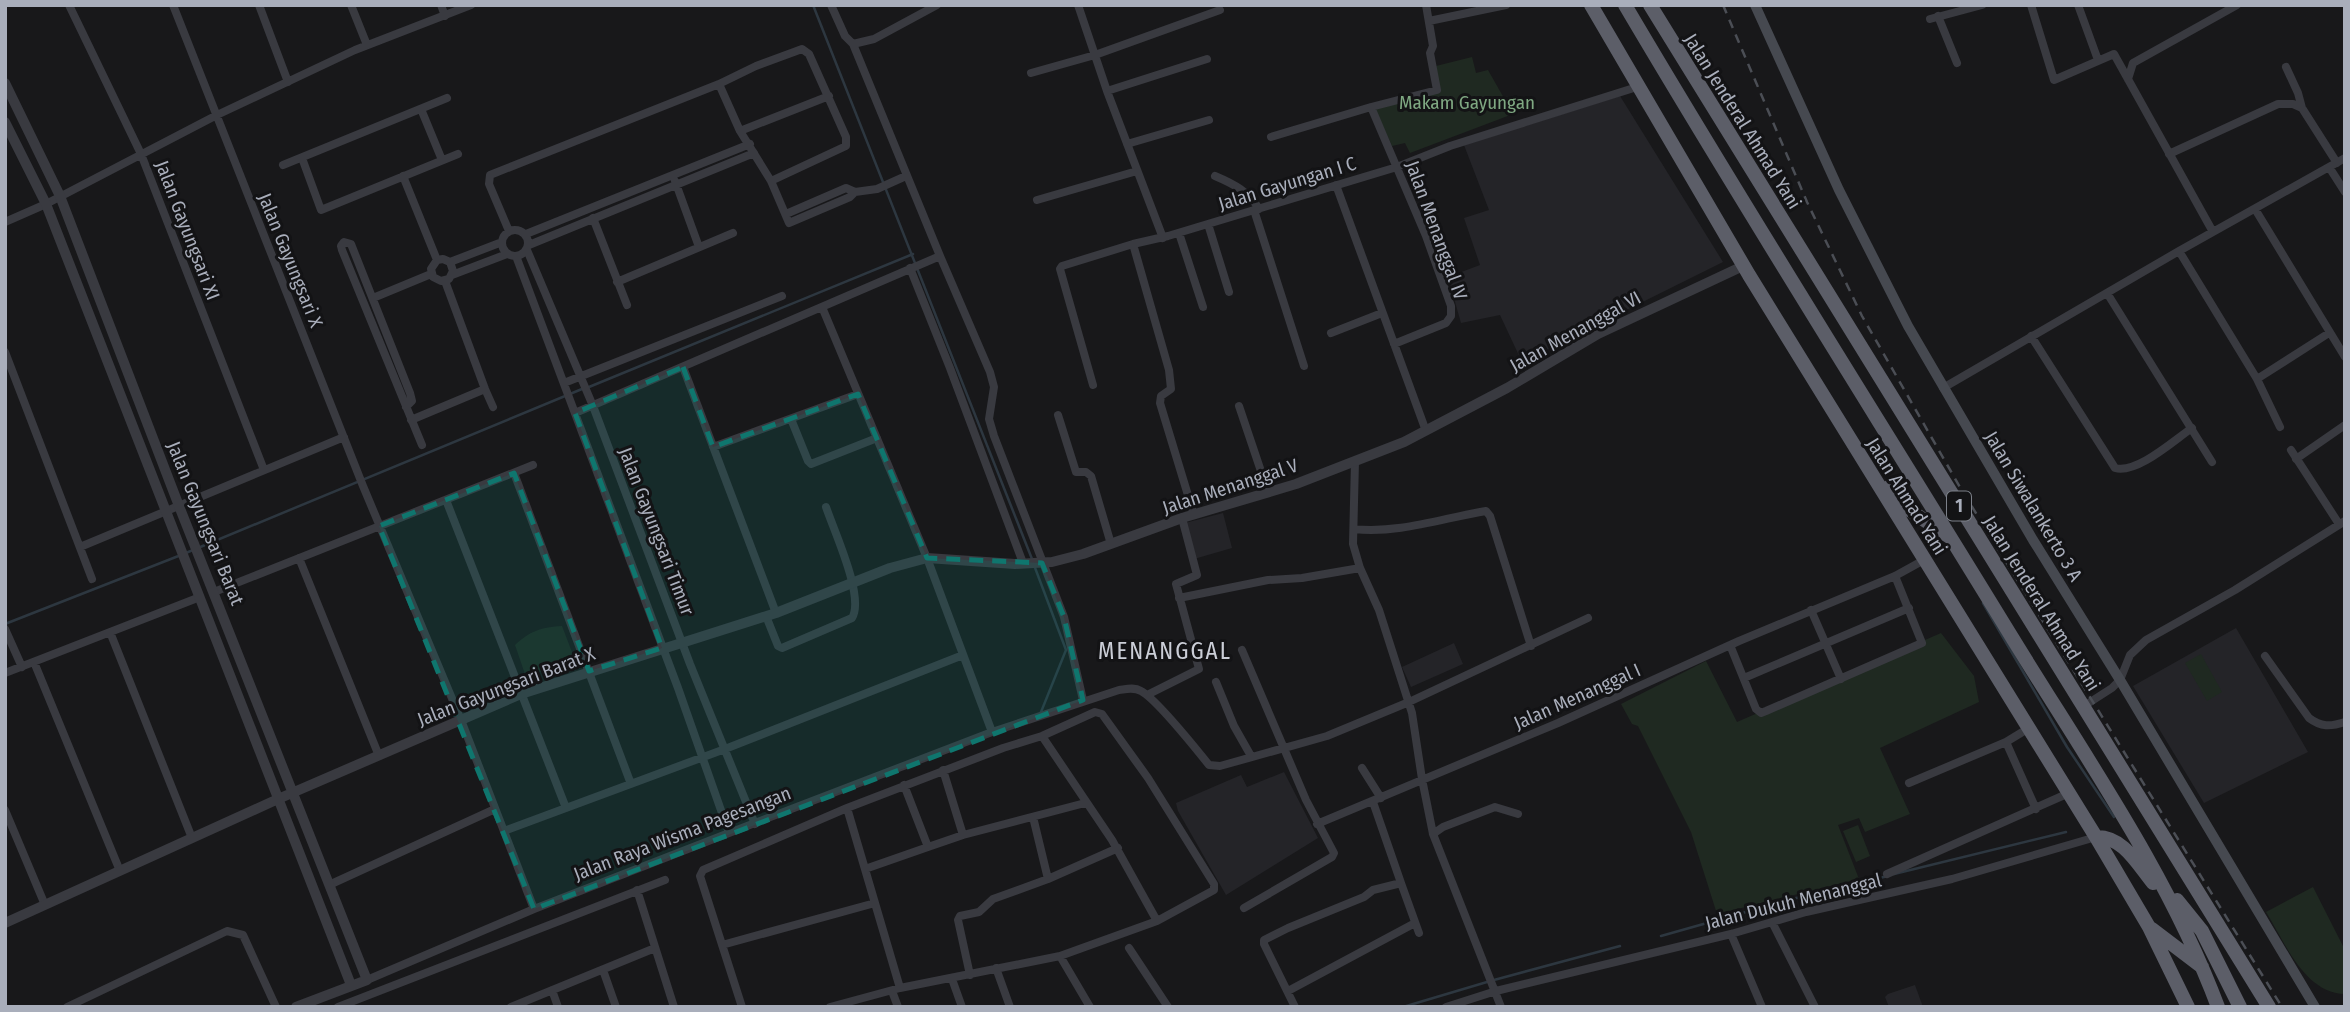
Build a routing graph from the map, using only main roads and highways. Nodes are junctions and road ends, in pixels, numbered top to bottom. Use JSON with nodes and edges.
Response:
{"nodes":[{"id":1,"x":1591,"y":5,"type":"edge"},
{"id":2,"x":1625,"y":5,"type":"edge"},
{"id":3,"x":1650,"y":5,"type":"edge"},
{"id":4,"x":1755,"y":5,"type":"edge"},
{"id":5,"x":1834,"y":415,"type":"junction"},
{"id":6,"x":1952,"y":539,"type":"junction"},
{"id":7,"x":2096,"y":837,"type":"junction"},
{"id":8,"x":2164,"y":888,"type":"junction"},
{"id":9,"x":2177,"y":910,"type":"junction"},
{"id":10,"x":2149,"y":927,"type":"junction"},
{"id":11,"x":2242,"y":965,"type":"junction"},
{"id":12,"x":2204,"y":968,"type":"junction"},
{"id":13,"x":2188,"y":1007,"type":"edge"},
{"id":14,"x":2218,"y":1007,"type":"edge"},
{"id":15,"x":2240,"y":1007,"type":"edge"},
{"id":16,"x":2262,"y":1007,"type":"edge"},
{"id":17,"x":2269,"y":1007,"type":"edge"},
{"id":18,"x":2315,"y":1007,"type":"edge"}],
"edges":[{"from":1,"to":5,"type":"highway","name":"Jalan Ahmad Yani"},
{"from":2,"to":6,"type":"highway","number":"1"},
{"from":3,"to":11,"type":"highway","name":"Jalan Jenderal Ahmad Yani","number":"1"},
{"from":4,"to":18,"type":"main road","name":"Jalan Siwalankerto 3 A"},
{"from":5,"to":6,"type":"highway"},
{"from":5,"to":7,"type":"highway","name":"Jalan Ahmad Yani"},
{"from":6,"to":8,"type":"highway","number":"1"},
{"from":7,"to":9,"type":"highway"},
{"from":7,"to":10,"type":"highway","name":"Jalan Ahmad Yani"},
{"from":8,"to":9,"type":"highway","number":"1"},
{"from":8,"to":15,"type":"highway"},
{"from":9,"to":12,"type":"highway","number":"1"},
{"from":10,"to":12,"type":"highway"},
{"from":10,"to":13,"type":"highway","name":"Jalan Ahmad Yani"},
{"from":11,"to":16,"type":"highway"},
{"from":11,"to":17,"type":"highway","name":"Jalan Jenderal Ahmad Yani","number":"1"},
{"from":12,"to":14,"type":"highway","number":"1"}]}
